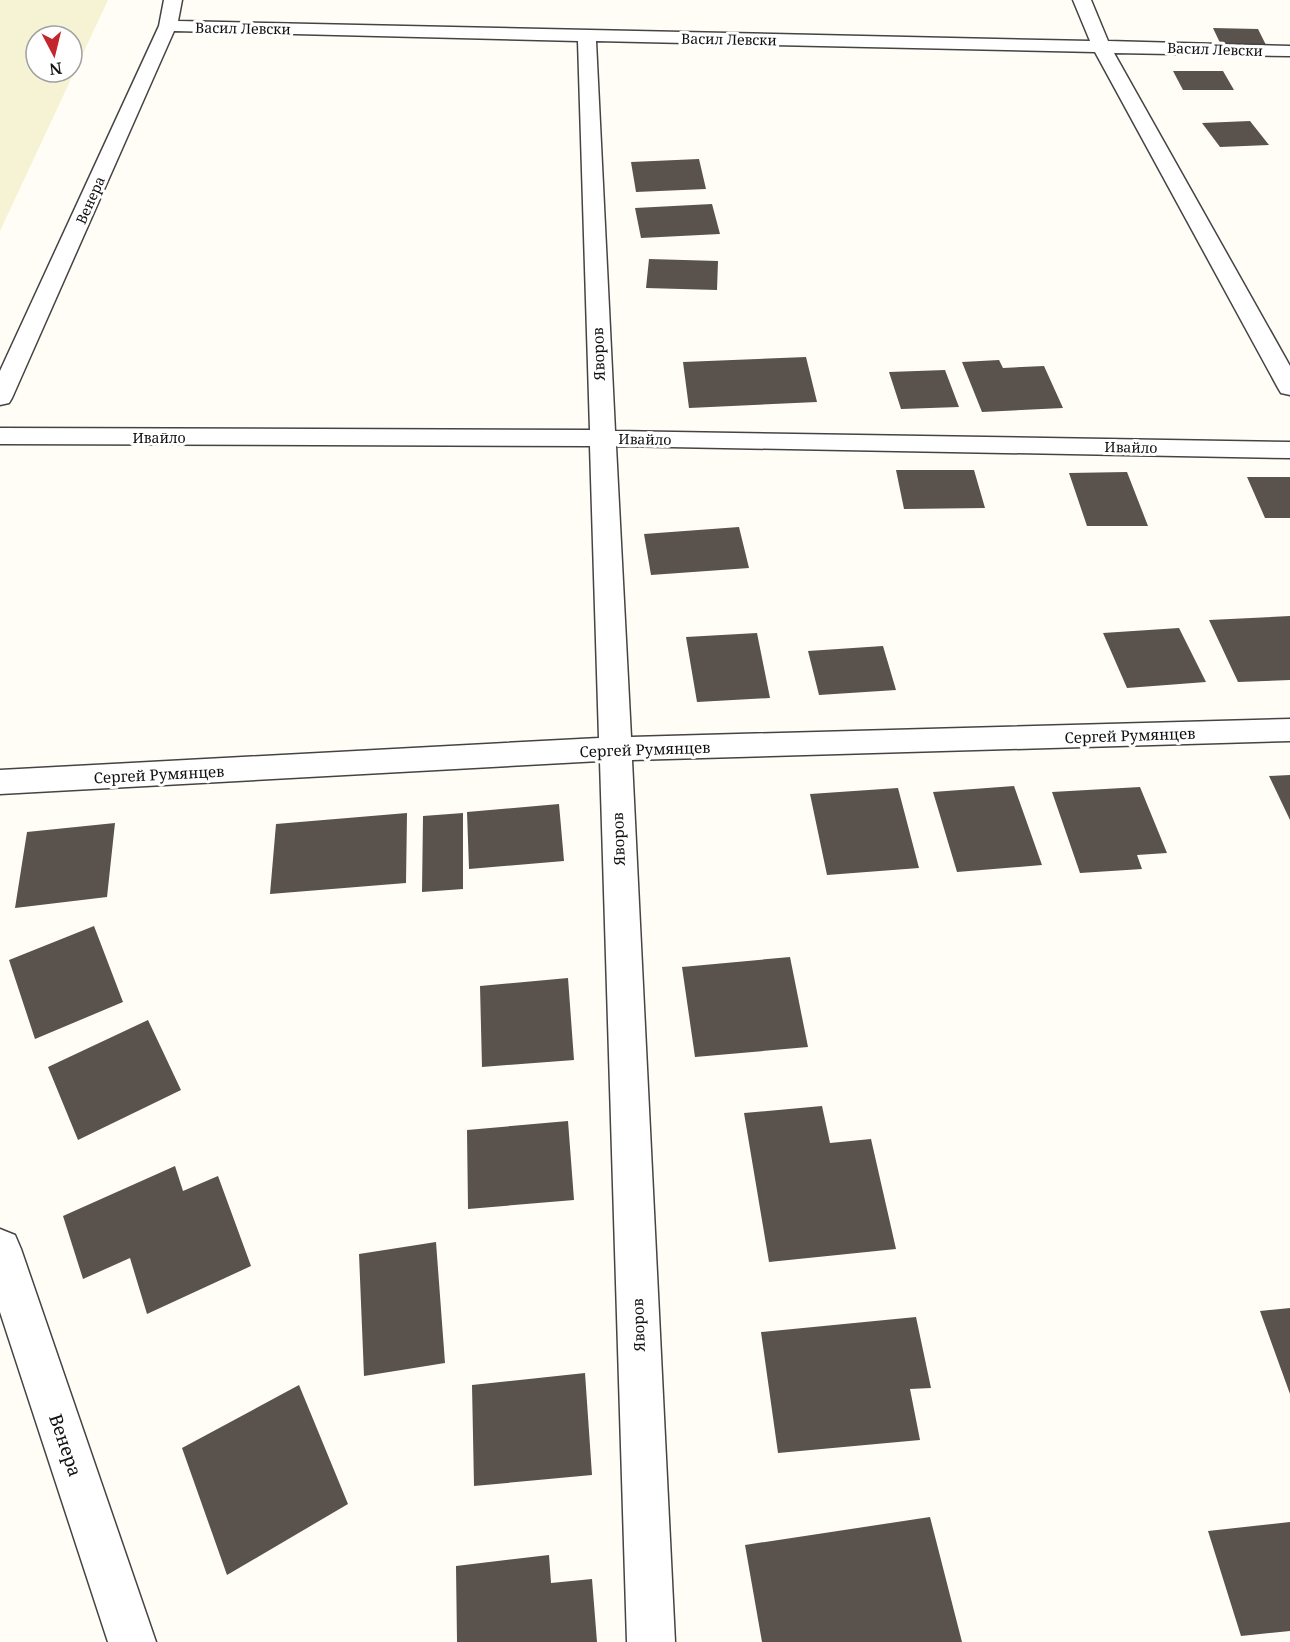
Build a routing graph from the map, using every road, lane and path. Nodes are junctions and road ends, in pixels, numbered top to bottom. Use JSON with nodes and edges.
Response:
{"nodes":[{"id":1,"x":172,"y":0,"type":"edge"},
{"id":2,"x":1082,"y":0,"type":"edge"},
{"id":3,"x":168,"y":26,"type":"junction"},
{"id":4,"x":587,"y":36,"type":"junction"},
{"id":5,"x":1101,"y":46,"type":"junction"},
{"id":6,"x":1290,"y":51,"type":"edge"},
{"id":7,"x":1290,"y":388,"type":"edge"},
{"id":8,"x":0,"y":398,"type":"edge"},
{"id":9,"x":0,"y":436,"type":"edge"},
{"id":10,"x":602,"y":438,"type":"junction"},
{"id":11,"x":1290,"y":450,"type":"edge"},
{"id":12,"x":1290,"y":730,"type":"edge"},
{"id":13,"x":614,"y":749,"type":"junction"},
{"id":14,"x":0,"y":782,"type":"edge"},
{"id":15,"x":0,"y":1249,"type":"edge"},
{"id":16,"x":132,"y":1642,"type":"edge"},
{"id":17,"x":651,"y":1642,"type":"edge"}],
"edges":[{"from":1,"to":3,"type":"street","name":"Венера"},
{"from":2,"to":5,"type":"street"},
{"from":3,"to":4,"type":"street","name":"Васил Левски"},
{"from":3,"to":8,"type":"street","name":"Венера"},
{"from":4,"to":5,"type":"street","name":"Васил Левски"},
{"from":4,"to":10,"type":"street","name":"Яворов"},
{"from":5,"to":6,"type":"street","name":"Васил Левски"},
{"from":5,"to":7,"type":"street"},
{"from":9,"to":10,"type":"street","name":"Ивайло"},
{"from":10,"to":11,"type":"street","name":"Ивайло"},
{"from":10,"to":13,"type":"street","name":"Яворов"},
{"from":12,"to":13,"type":"street","name":"Сергей Румянцев"},
{"from":13,"to":14,"type":"street","name":"Сергей Румянцев"},
{"from":13,"to":17,"type":"street","name":"Яворов"},
{"from":15,"to":16,"type":"street","name":"Венера"}]}
